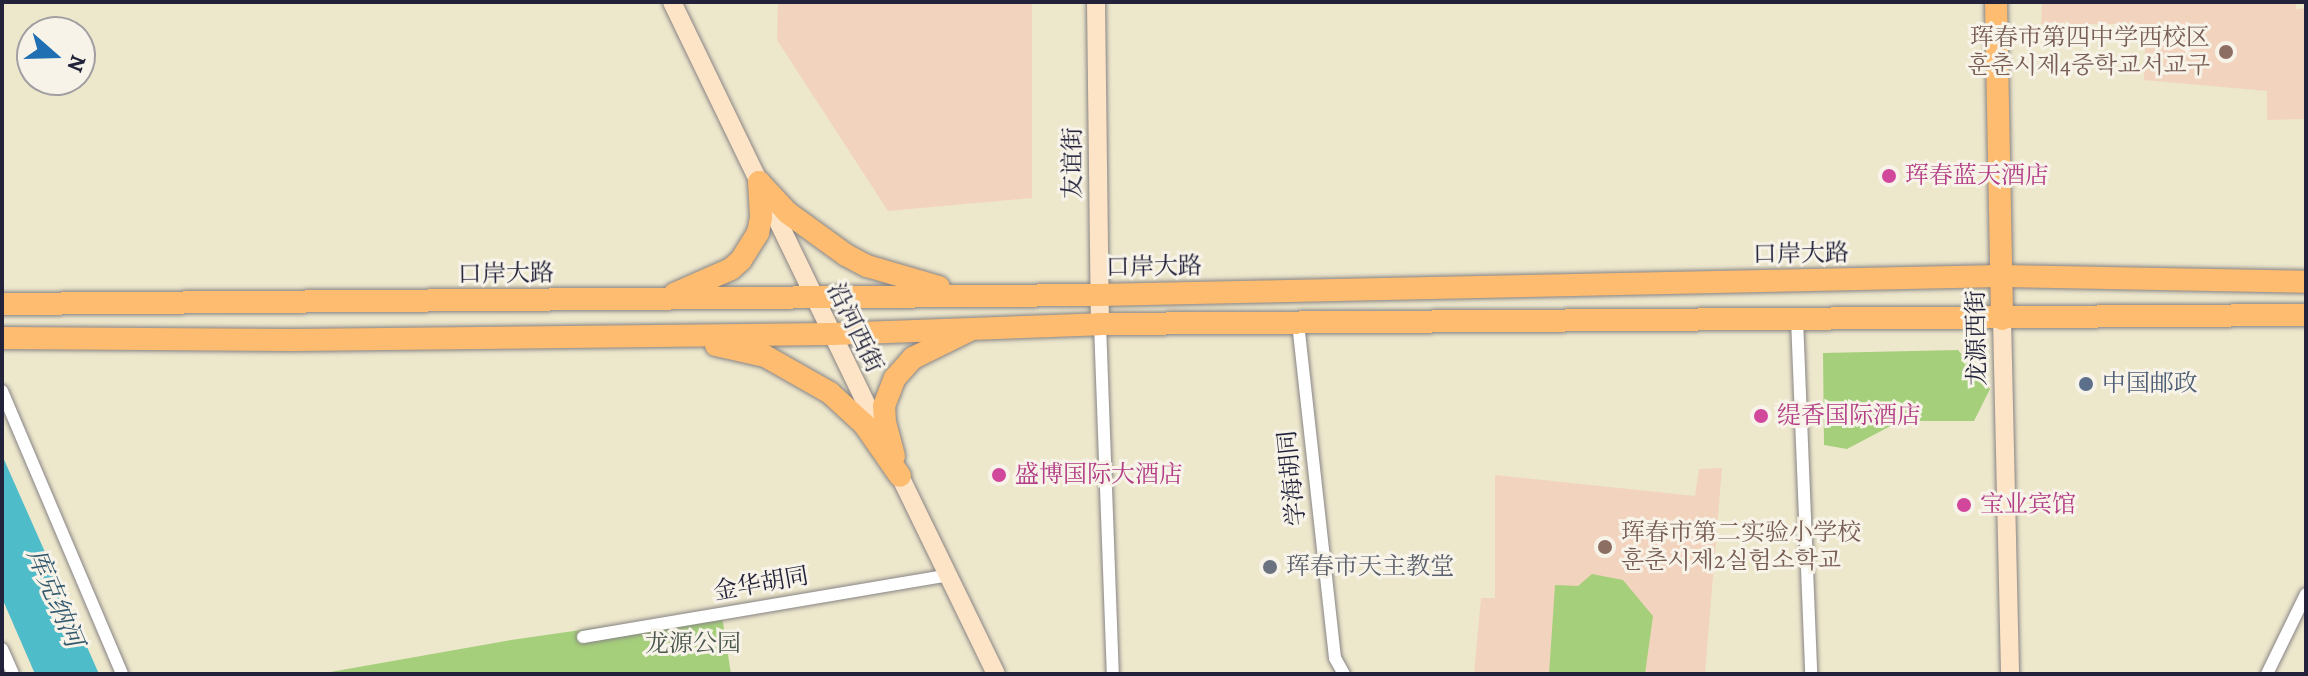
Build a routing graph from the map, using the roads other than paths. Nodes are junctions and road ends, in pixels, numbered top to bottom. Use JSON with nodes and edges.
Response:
{"nodes":[{"id":1,"x":672,"y":2,"type":"edge"},
{"id":2,"x":1096,"y":2,"type":"edge"},
{"id":3,"x":1996,"y":2,"type":"edge"},
{"id":4,"x":759,"y":182,"type":"junction"},
{"id":5,"x":2002,"y":276,"type":"junction"},
{"id":6,"x":2306,"y":282,"type":"edge"},
{"id":7,"x":971,"y":295,"type":"junction"},
{"id":8,"x":1098,"y":295,"type":"junction"},
{"id":9,"x":815,"y":296,"type":"junction"},
{"id":10,"x":664,"y":298,"type":"junction"},
{"id":11,"x":2,"y":304,"type":"edge"},
{"id":12,"x":2306,"y":315,"type":"edge"},
{"id":13,"x":1797,"y":319,"type":"junction"},
{"id":14,"x":2002,"y":319,"type":"junction"},
{"id":15,"x":1298,"y":323,"type":"junction"},
{"id":16,"x":1100,"y":324,"type":"junction"},
{"id":17,"x":979,"y":326,"type":"junction"},
{"id":18,"x":832,"y":334,"type":"junction"},
{"id":19,"x":668,"y":335,"type":"junction"},
{"id":20,"x":2,"y":338,"type":"edge"},
{"id":21,"x":2,"y":391,"type":"edge"},
{"id":22,"x":900,"y":476,"type":"junction"},
{"id":23,"x":948,"y":575,"type":"junction"},
{"id":24,"x":2306,"y":594,"type":"edge"},
{"id":25,"x":583,"y":637,"type":"dead end"},
{"id":26,"x":2,"y":649,"type":"edge"},
{"id":27,"x":13,"y":674,"type":"edge"},
{"id":28,"x":122,"y":674,"type":"edge"},
{"id":29,"x":996,"y":674,"type":"edge"},
{"id":30,"x":1113,"y":674,"type":"edge"},
{"id":31,"x":1344,"y":674,"type":"edge"},
{"id":32,"x":1811,"y":674,"type":"edge"},
{"id":33,"x":2010,"y":674,"type":"edge"},
{"id":34,"x":2267,"y":674,"type":"edge"}],
"edges":[{"from":1,"to":4,"type":"main road","name":"沿河西街"},
{"from":2,"to":8,"type":"main road","name":"友谊街"},
{"from":3,"to":5,"type":"highway","name":"龙源西街"},
{"from":4,"to":7,"type":"highway"},
{"from":4,"to":9,"type":"main road","name":"沿河西街"},
{"from":4,"to":10,"type":"highway"},
{"from":5,"to":6,"type":"highway","name":"口岸大路"},
{"from":5,"to":8,"type":"highway","name":"口岸大路"},
{"from":5,"to":14,"type":"highway","name":"龙源西街"},
{"from":7,"to":8,"type":"highway","name":"口岸大路"},
{"from":7,"to":9,"type":"highway","name":"口岸大路"},
{"from":8,"to":16,"type":"main road","name":"友谊街"},
{"from":9,"to":10,"type":"highway","name":"口岸大路"},
{"from":9,"to":18,"type":"main road","name":"沿河西街"},
{"from":10,"to":11,"type":"highway","name":"口岸大路"},
{"from":12,"to":14,"type":"highway"},
{"from":13,"to":14,"type":"highway"},
{"from":13,"to":15,"type":"highway"},
{"from":13,"to":32,"type":"street"},
{"from":14,"to":33,"type":"main road","name":"龙源西街"},
{"from":15,"to":16,"type":"highway"},
{"from":15,"to":31,"type":"street","name":"学海胡同"},
{"from":16,"to":17,"type":"highway"},
{"from":16,"to":30,"type":"street"},
{"from":17,"to":18,"type":"highway"},
{"from":17,"to":22,"type":"highway"},
{"from":18,"to":19,"type":"highway"},
{"from":18,"to":22,"type":"main road","name":"沿河西街"},
{"from":19,"to":20,"type":"highway"},
{"from":19,"to":22,"type":"highway"},
{"from":21,"to":28,"type":"street"},
{"from":22,"to":23,"type":"main road","name":"沿河西街"},
{"from":23,"to":25,"type":"street","name":"金华胡同"},
{"from":23,"to":29,"type":"main road","name":"沿河西街"},
{"from":24,"to":34,"type":"street"},
{"from":26,"to":27,"type":"street"}]}
